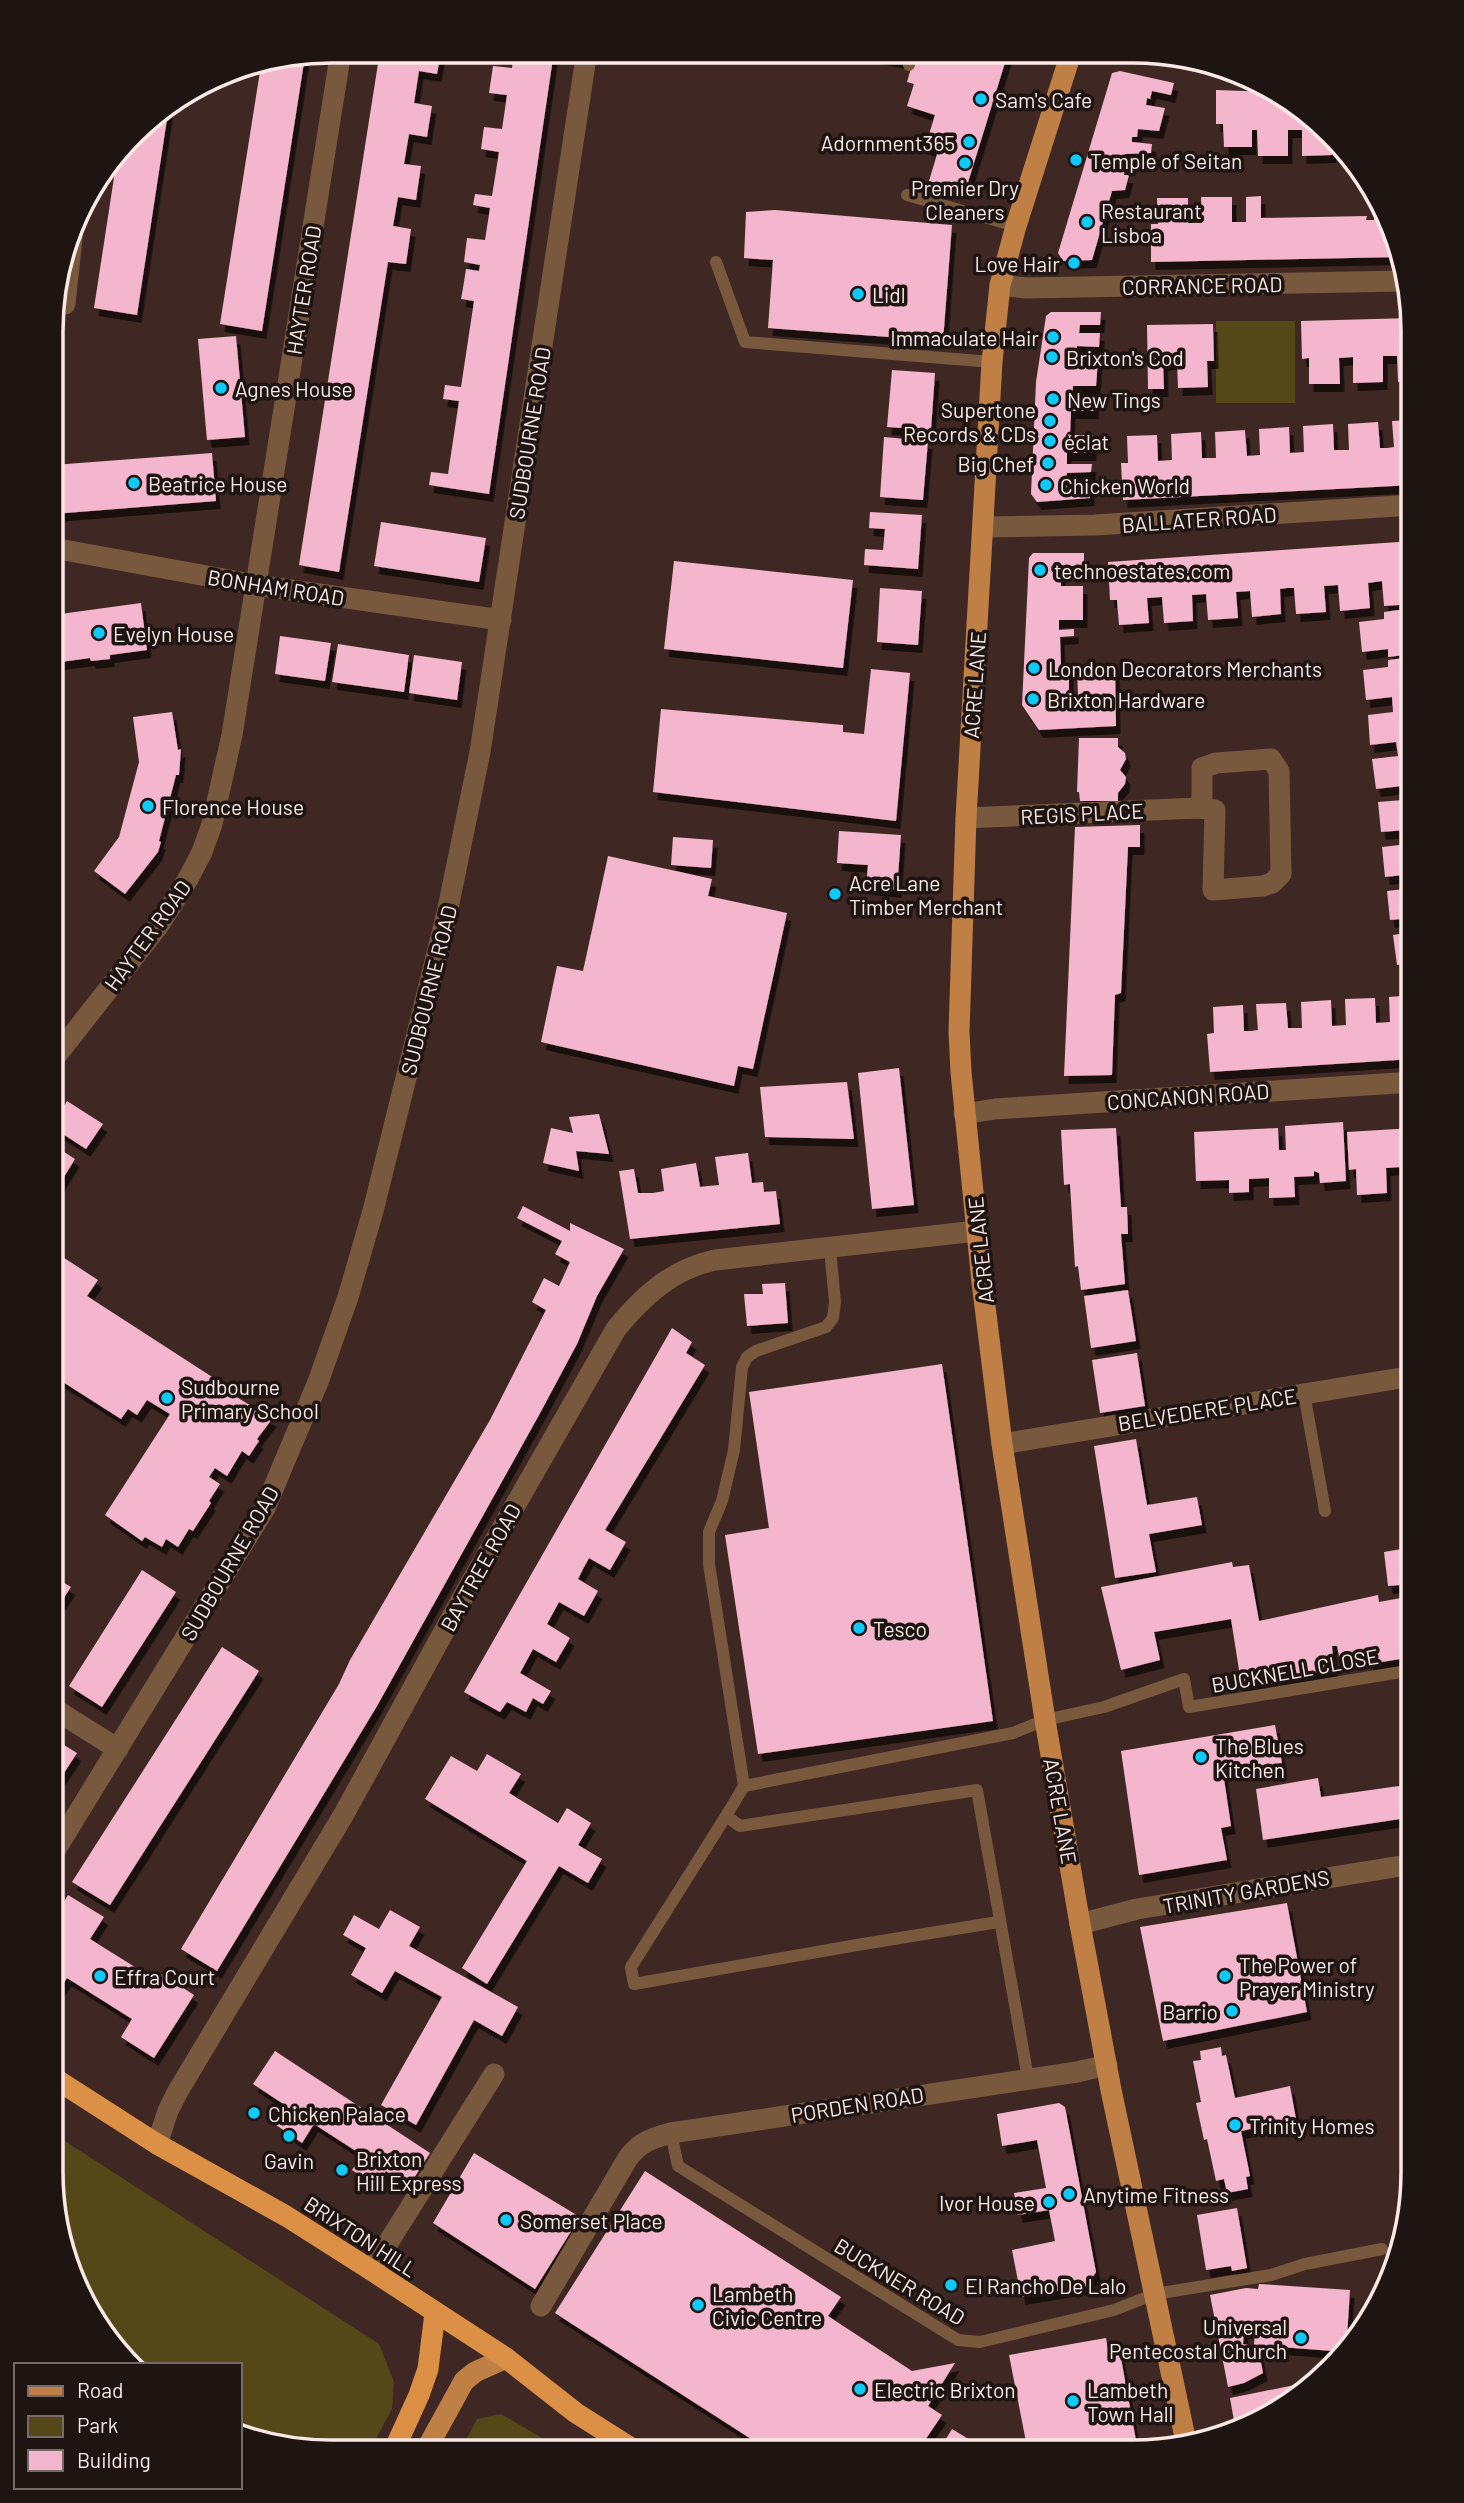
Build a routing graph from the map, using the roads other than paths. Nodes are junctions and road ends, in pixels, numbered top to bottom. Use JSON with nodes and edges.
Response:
{"nodes":[{"id":1,"x":339,"y":63,"type":"edge"},
{"id":2,"x":585,"y":63,"type":"edge"},
{"id":3,"x":1068,"y":63,"type":"edge"},
{"id":4,"x":907,"y":195,"type":"dead end"},
{"id":5,"x":1016,"y":226,"type":"junction"},
{"id":6,"x":716,"y":262,"type":"dead end"},
{"id":7,"x":1397,"y":281,"type":"edge"},
{"id":8,"x":67,"y":282,"type":"edge"},
{"id":9,"x":1000,"y":285,"type":"junction"},
{"id":10,"x":65,"y":304,"type":"dead end"},
{"id":11,"x":992,"y":362,"type":"junction"},
{"id":12,"x":1401,"y":506,"type":"edge"},
{"id":13,"x":984,"y":527,"type":"junction"},
{"id":14,"x":63,"y":550,"type":"edge"},
{"id":15,"x":256,"y":585,"type":"junction"},
{"id":16,"x":501,"y":620,"type":"junction"},
{"id":17,"x":1198,"y":808,"type":"junction"},
{"id":18,"x":966,"y":818,"type":"junction"},
{"id":19,"x":63,"y":1047,"type":"edge"},
{"id":20,"x":1401,"y":1083,"type":"edge"},
{"id":21,"x":964,"y":1114,"type":"junction"},
{"id":22,"x":977,"y":1231,"type":"junction"},
{"id":23,"x":830,"y":1248,"type":"junction"},
{"id":24,"x":1401,"y":1378,"type":"edge"},
{"id":25,"x":1304,"y":1393,"type":"junction"},
{"id":26,"x":1002,"y":1444,"type":"junction"},
{"id":27,"x":1325,"y":1511,"type":"dead end"},
{"id":28,"x":1401,"y":1672,"type":"edge"},
{"id":29,"x":63,"y":1715,"type":"edge"},
{"id":30,"x":1045,"y":1720,"type":"junction"},
{"id":31,"x":118,"y":1749,"type":"junction"},
{"id":32,"x":744,"y":1786,"type":"junction"},
{"id":33,"x":726,"y":1816,"type":"junction"},
{"id":34,"x":63,"y":1838,"type":"edge"},
{"id":35,"x":1401,"y":1866,"type":"edge"},
{"id":36,"x":999,"y":1923,"type":"junction"},
{"id":37,"x":1080,"y":1924,"type":"junction"},
{"id":38,"x":1107,"y":2065,"type":"junction"},
{"id":39,"x":494,"y":2074,"type":"dead end"},
{"id":40,"x":1028,"y":2078,"type":"junction"},
{"id":41,"x":63,"y":2084,"type":"edge"},
{"id":42,"x":671,"y":2133,"type":"junction"},
{"id":43,"x":157,"y":2144,"type":"junction"},
{"id":44,"x":1382,"y":2249,"type":"dead end"},
{"id":45,"x":371,"y":2270,"type":"junction"},
{"id":46,"x":1155,"y":2294,"type":"junction"},
{"id":47,"x":541,"y":2306,"type":"dead end"},
{"id":48,"x":435,"y":2313,"type":"junction"},
{"id":49,"x":506,"y":2358,"type":"junction"},
{"id":50,"x":1185,"y":2435,"type":"edge"},
{"id":51,"x":399,"y":2440,"type":"edge"},
{"id":52,"x":432,"y":2440,"type":"edge"},
{"id":53,"x":603,"y":2440,"type":"edge"}],
"edges":[{"from":1,"to":15,"type":"street","name":"HAYTER ROAD"},
{"from":2,"to":16,"type":"street","name":"SUDBOURNE ROAD"},
{"from":3,"to":5,"type":"main road","name":"ACRE LANE"},
{"from":4,"to":5,"type":"lane"},
{"from":5,"to":9,"type":"main road","name":"ACRE LANE"},
{"from":6,"to":11,"type":"lane"},
{"from":7,"to":9,"type":"street","name":"CORRANCE ROAD"},
{"from":8,"to":10,"type":"street"},
{"from":9,"to":11,"type":"main road","name":"ACRE LANE"},
{"from":11,"to":13,"type":"main road","name":"ACRE LANE"},
{"from":12,"to":13,"type":"street","name":"BALLATER ROAD"},
{"from":13,"to":18,"type":"main road","name":"ACRE LANE"},
{"from":14,"to":15,"type":"street","name":"BONHAM ROAD"},
{"from":15,"to":16,"type":"street","name":"BONHAM ROAD"},
{"from":15,"to":19,"type":"street","name":"HAYTER ROAD"},
{"from":16,"to":31,"type":"street","name":"SUDBOURNE ROAD"},
{"from":17,"to":17,"type":"street"},
{"from":17,"to":18,"type":"street","name":"REGIS PLACE"},
{"from":18,"to":21,"type":"main road","name":"ACRE LANE"},
{"from":20,"to":21,"type":"street","name":"CONCANON ROAD"},
{"from":21,"to":22,"type":"main road","name":"ACRE LANE"},
{"from":22,"to":23,"type":"street","name":"BAYTREE ROAD"},
{"from":22,"to":26,"type":"main road","name":"ACRE LANE"},
{"from":23,"to":32,"type":"lane"},
{"from":23,"to":43,"type":"street","name":"BAYTREE ROAD"},
{"from":24,"to":25,"type":"street","name":"BELVEDERE PLACE"},
{"from":25,"to":26,"type":"street","name":"BELVEDERE PLACE"},
{"from":25,"to":27,"type":"lane"},
{"from":26,"to":30,"type":"main road","name":"ACRE LANE"},
{"from":28,"to":30,"type":"lane","name":"BUCKNELL CLOSE"},
{"from":29,"to":31,"type":"street"},
{"from":30,"to":32,"type":"lane"},
{"from":30,"to":37,"type":"main road","name":"ACRE LANE"},
{"from":31,"to":34,"type":"street","name":"SUDBOURNE ROAD"},
{"from":32,"to":33,"type":"lane"},
{"from":33,"to":36,"type":"lane"},
{"from":33,"to":36,"type":"lane"},
{"from":35,"to":37,"type":"street","name":"TRINITY GARDENS"},
{"from":36,"to":40,"type":"lane"},
{"from":37,"to":38,"type":"main road","name":"ACRE LANE"},
{"from":38,"to":40,"type":"street","name":"PORDEN ROAD"},
{"from":38,"to":46,"type":"main road","name":"ACRE LANE"},
{"from":39,"to":45,"type":"street"},
{"from":40,"to":42,"type":"street","name":"PORDEN ROAD"},
{"from":41,"to":43,"type":"highway","name":"BRIXTON HILL"},
{"from":42,"to":46,"type":"lane","name":"BUCKNER ROAD"},
{"from":42,"to":47,"type":"street","name":"PORDEN ROAD"},
{"from":43,"to":45,"type":"highway","name":"BRIXTON HILL"},
{"from":44,"to":46,"type":"lane","name":"BUCKNER ROAD"},
{"from":45,"to":48,"type":"highway","name":"BRIXTON HILL"},
{"from":46,"to":50,"type":"main road","name":"ACRE LANE"},
{"from":48,"to":49,"type":"highway","name":"BRIXTON HILL"},
{"from":48,"to":51,"type":"highway"},
{"from":49,"to":52,"type":"main road"},
{"from":49,"to":53,"type":"highway","name":"BRIXTON HILL"}]}
